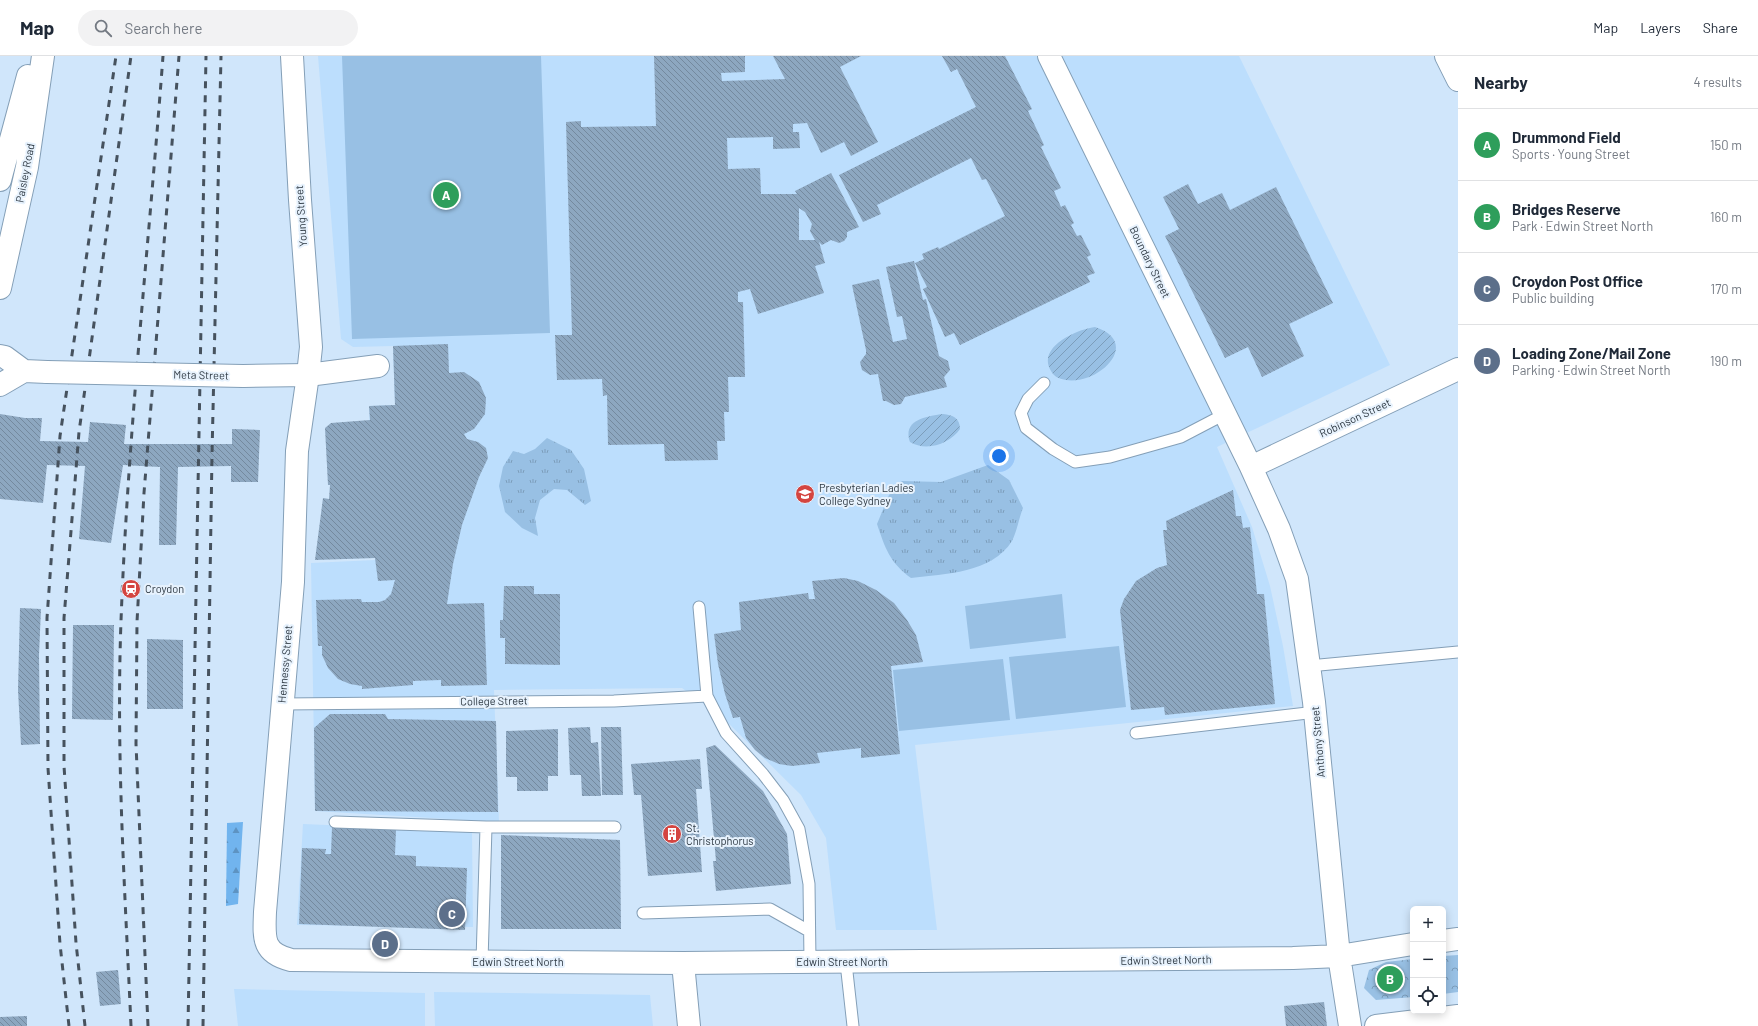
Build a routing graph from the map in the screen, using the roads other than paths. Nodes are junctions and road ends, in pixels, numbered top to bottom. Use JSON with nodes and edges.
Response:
{"nodes":[{"id":1,"x":34,"y":56,"type":"edge"},
{"id":2,"x":43,"y":56,"type":"edge"},
{"id":3,"x":292,"y":56,"type":"edge"},
{"id":4,"x":1049,"y":56,"type":"edge"},
{"id":5,"x":1446,"y":56,"type":"edge"},
{"id":6,"x":1458,"y":80,"type":"edge"},
{"id":7,"x":1,"y":167,"type":"edge"},
{"id":8,"x":27,"y":167,"type":"junction"},
{"id":9,"x":0,"y":288,"type":"edge"},
{"id":10,"x":0,"y":356,"type":"edge"},
{"id":11,"x":378,"y":366,"type":"dead end"},
{"id":12,"x":1458,"y":369,"type":"edge"},
{"id":13,"x":24,"y":371,"type":"junction"},
{"id":14,"x":308,"y":375,"type":"junction"},
{"id":15,"x":1044,"y":383,"type":"dead end"},
{"id":16,"x":0,"y":385,"type":"edge"},
{"id":17,"x":1225,"y":414,"type":"junction"},
{"id":18,"x":1251,"y":467,"type":"junction"},
{"id":19,"x":699,"y":607,"type":"dead end"},
{"id":20,"x":1458,"y":652,"type":"edge"},
{"id":21,"x":1309,"y":666,"type":"junction"},
{"id":22,"x":707,"y":696,"type":"junction"},
{"id":23,"x":282,"y":704,"type":"junction"},
{"id":24,"x":1316,"y":712,"type":"junction"},
{"id":25,"x":1136,"y":733,"type":"dead end"},
{"id":26,"x":336,"y":822,"type":"dead end"},
{"id":27,"x":615,"y":827,"type":"dead end"},
{"id":28,"x":486,"y":828,"type":"junction"},
{"id":29,"x":643,"y":913,"type":"dead end"},
{"id":30,"x":809,"y":930,"type":"junction"},
{"id":31,"x":1458,"y":939,"type":"edge"},
{"id":32,"x":1446,"y":941,"type":"edge"},
{"id":33,"x":1410,"y":944,"type":"edge"},
{"id":34,"x":272,"y":953,"type":"joint"},
{"id":35,"x":1339,"y":956,"type":"junction"},
{"id":36,"x":482,"y":961,"type":"junction"},
{"id":37,"x":810,"y":961,"type":"junction"},
{"id":38,"x":682,"y":963,"type":"junction"},
{"id":39,"x":846,"y":963,"type":"junction"},
{"id":40,"x":1458,"y":1016,"type":"edge"},
{"id":41,"x":689,"y":1026,"type":"edge"},
{"id":42,"x":853,"y":1026,"type":"edge"},
{"id":43,"x":1350,"y":1026,"type":"edge"},
{"id":44,"x":1376,"y":1026,"type":"edge"}],
"edges":[{"from":1,"to":7,"type":"street","name":"Paisley Road"},
{"from":2,"to":8,"type":"street","name":"Paisley Road"},
{"from":3,"to":14,"type":"street","name":"Young Street"},
{"from":4,"to":17,"type":"street","name":"Boundary Street"},
{"from":5,"to":6,"type":"street"},
{"from":7,"to":8,"type":"lane"},
{"from":8,"to":9,"type":"street","name":"Paisley Road"},
{"from":10,"to":13,"type":"street"},
{"from":11,"to":14,"type":"street","name":"Meta Street"},
{"from":12,"to":18,"type":"street","name":"Robinson Street"},
{"from":13,"to":14,"type":"street","name":"Meta Street","bridge":true},
{"from":13,"to":16,"type":"street"},
{"from":14,"to":23,"type":"street","name":"Hennessy Street"},
{"from":15,"to":17,"type":"lane"},
{"from":17,"to":18,"type":"street","name":"Boundary Street"},
{"from":18,"to":21,"type":"street","name":"Anthony Street"},
{"from":19,"to":22,"type":"lane"},
{"from":20,"to":21,"type":"lane"},
{"from":21,"to":24,"type":"street","name":"Anthony Street"},
{"from":22,"to":23,"type":"lane","name":"College Street"},
{"from":22,"to":30,"type":"lane"},
{"from":23,"to":34,"type":"street","name":"Hennessy Street"},
{"from":24,"to":25,"type":"lane"},
{"from":24,"to":35,"type":"street","name":"Anthony Street"},
{"from":26,"to":28,"type":"lane"},
{"from":27,"to":28,"type":"lane"},
{"from":28,"to":36,"type":"lane"},
{"from":29,"to":30,"type":"lane"},
{"from":30,"to":37,"type":"lane"},
{"from":31,"to":32,"type":"street"},
{"from":33,"to":35,"type":"street","name":"Edwin Street North"},
{"from":34,"to":36,"type":"street","name":"Edwin Street North"},
{"from":35,"to":39,"type":"street","name":"Edwin Street North"},
{"from":35,"to":43,"type":"street","name":"Anthony Street"},
{"from":36,"to":38,"type":"street","name":"Edwin Street North"},
{"from":37,"to":38,"type":"street","name":"Edwin Street North"},
{"from":37,"to":39,"type":"street","name":"Edwin Street North"},
{"from":38,"to":41,"type":"street"},
{"from":39,"to":42,"type":"lane"},
{"from":40,"to":44,"type":"street"}]}
